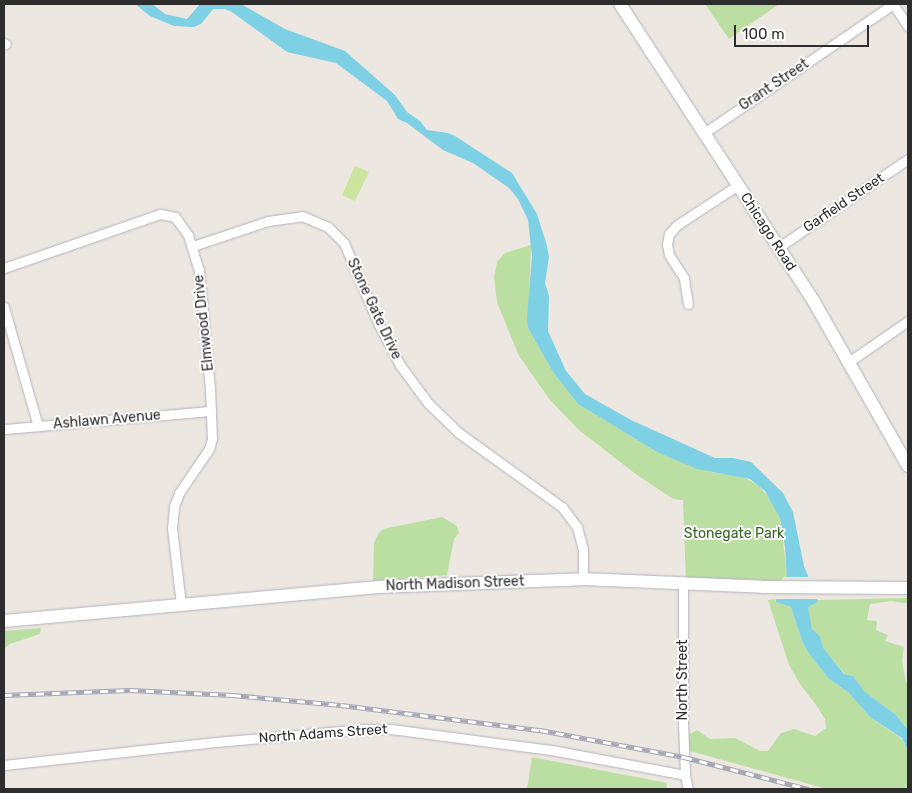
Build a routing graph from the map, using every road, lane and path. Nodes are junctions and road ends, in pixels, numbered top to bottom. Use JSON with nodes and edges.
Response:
{"nodes":[{"id":1,"x":620,"y":4,"type":"edge"},
{"id":2,"x":893,"y":4,"type":"edge"},
{"id":3,"x":908,"y":26,"type":"edge"},
{"id":4,"x":704,"y":133,"type":"junction"},
{"id":5,"x":908,"y":159,"type":"edge"},
{"id":6,"x":738,"y":185,"type":"junction"},
{"id":7,"x":192,"y":246,"type":"junction"},
{"id":8,"x":779,"y":247,"type":"junction"},
{"id":9,"x":4,"y":268,"type":"edge"},
{"id":10,"x":688,"y":304,"type":"dead end"},
{"id":11,"x":4,"y":307,"type":"edge"},
{"id":12,"x":908,"y":321,"type":"edge"},
{"id":13,"x":850,"y":361,"type":"junction"},
{"id":14,"x":211,"y":411,"type":"junction"},
{"id":15,"x":38,"y":426,"type":"junction"},
{"id":16,"x":4,"y":429,"type":"edge"},
{"id":17,"x":908,"y":466,"type":"edge"},
{"id":18,"x":583,"y":579,"type":"junction"},
{"id":19,"x":683,"y":584,"type":"junction"},
{"id":20,"x":908,"y":588,"type":"edge"},
{"id":21,"x":181,"y":605,"type":"junction"},
{"id":22,"x":4,"y":621,"type":"edge"},
{"id":23,"x":4,"y":765,"type":"edge"},
{"id":24,"x":685,"y":775,"type":"junction"},
{"id":25,"x":688,"y":789,"type":"edge"}],
"edges":[{"from":1,"to":4,"type":"street","name":"Chicago Road"},
{"from":2,"to":3,"type":"street"},
{"from":2,"to":4,"type":"street","name":"Grant Street"},
{"from":4,"to":6,"type":"street","name":"Chicago Road"},
{"from":5,"to":8,"type":"street","name":"Garfield Street"},
{"from":6,"to":8,"type":"street","name":"Chicago Road"},
{"from":6,"to":10,"type":"street"},
{"from":7,"to":9,"type":"street","name":"Elmwood Drive"},
{"from":7,"to":14,"type":"street","name":"Elmwood Drive"},
{"from":7,"to":18,"type":"street","name":"Stone Gate Drive"},
{"from":8,"to":13,"type":"street","name":"Chicago Road"},
{"from":11,"to":15,"type":"street"},
{"from":12,"to":13,"type":"street"},
{"from":13,"to":17,"type":"street","name":"Chicago Road"},
{"from":14,"to":15,"type":"street","name":"Ashlawn Avenue"},
{"from":14,"to":21,"type":"street","name":"Elmwood Drive"},
{"from":15,"to":16,"type":"street","name":"Ashlawn Avenue"},
{"from":18,"to":19,"type":"street","name":"North Madison Street"},
{"from":18,"to":21,"type":"street","name":"North Madison Street"},
{"from":19,"to":20,"type":"street","name":"North Madison Street"},
{"from":19,"to":24,"type":"street","name":"North Street"},
{"from":21,"to":22,"type":"street","name":"North Madison Street"},
{"from":23,"to":24,"type":"street","name":"North Adams Street"},
{"from":24,"to":25,"type":"street"}]}
